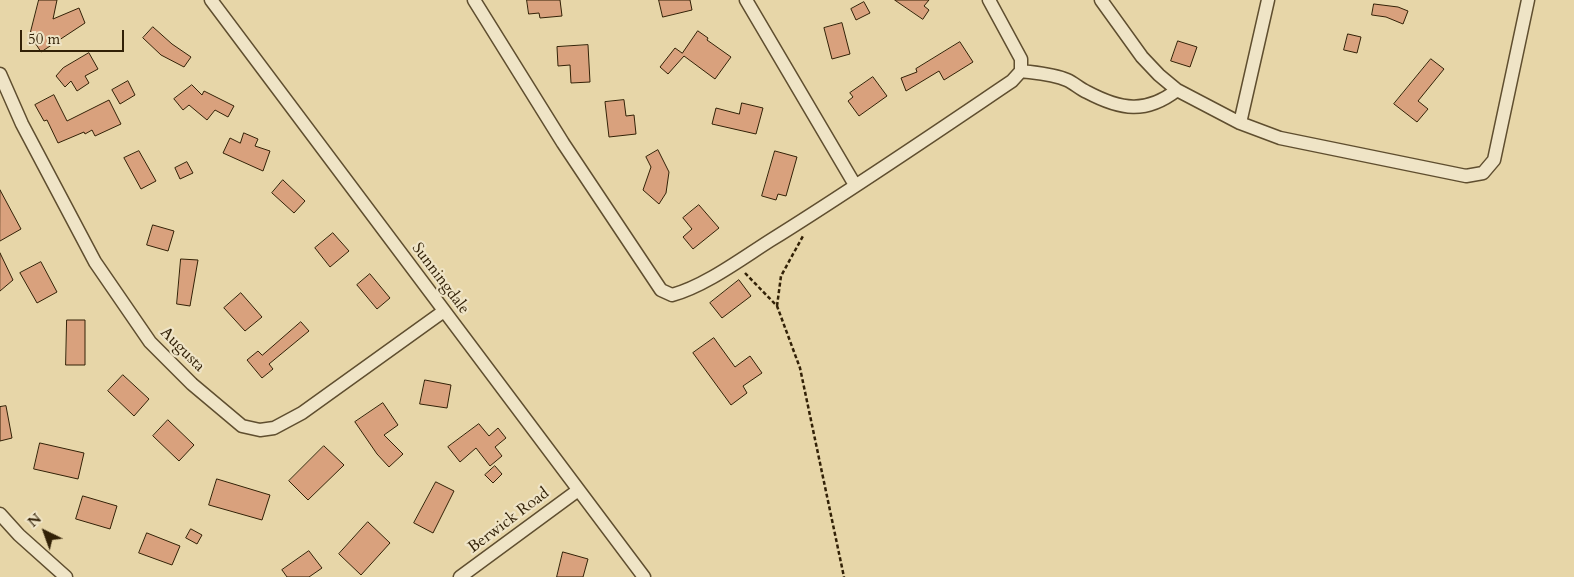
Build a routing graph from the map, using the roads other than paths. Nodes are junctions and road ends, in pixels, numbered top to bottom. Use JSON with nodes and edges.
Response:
{"nodes":[{"id":1,"x":211,"y":0,"type":"edge"},
{"id":2,"x":474,"y":0,"type":"edge"},
{"id":3,"x":746,"y":0,"type":"edge"},
{"id":4,"x":989,"y":0,"type":"edge"},
{"id":5,"x":1101,"y":0,"type":"edge"},
{"id":6,"x":1268,"y":0,"type":"edge"},
{"id":7,"x":1528,"y":0,"type":"edge"},
{"id":8,"x":1021,"y":71,"type":"junction"},
{"id":9,"x":0,"y":74,"type":"edge"},
{"id":10,"x":1178,"y":90,"type":"junction"},
{"id":11,"x":1240,"y":123,"type":"junction"},
{"id":12,"x":855,"y":186,"type":"junction"},
{"id":13,"x":444,"y":311,"type":"junction"},
{"id":14,"x":577,"y":491,"type":"junction"},
{"id":15,"x":0,"y":514,"type":"edge"},
{"id":16,"x":66,"y":577,"type":"edge"},
{"id":17,"x":460,"y":577,"type":"edge"},
{"id":18,"x":644,"y":577,"type":"edge"}],
"edges":[{"from":1,"to":13,"type":"street","name":"Sunningdale"},
{"from":2,"to":12,"type":"street"},
{"from":3,"to":12,"type":"street"},
{"from":4,"to":8,"type":"street"},
{"from":5,"to":10,"type":"street"},
{"from":6,"to":11,"type":"street"},
{"from":7,"to":11,"type":"street"},
{"from":8,"to":10,"type":"street"},
{"from":8,"to":12,"type":"street"},
{"from":9,"to":13,"type":"street","name":"Augusta"},
{"from":10,"to":11,"type":"street"},
{"from":13,"to":14,"type":"street","name":"Sunningdale"},
{"from":14,"to":17,"type":"street","name":"Berwick Road"},
{"from":14,"to":18,"type":"street","name":"Sunningdale"},
{"from":15,"to":16,"type":"street"}]}
